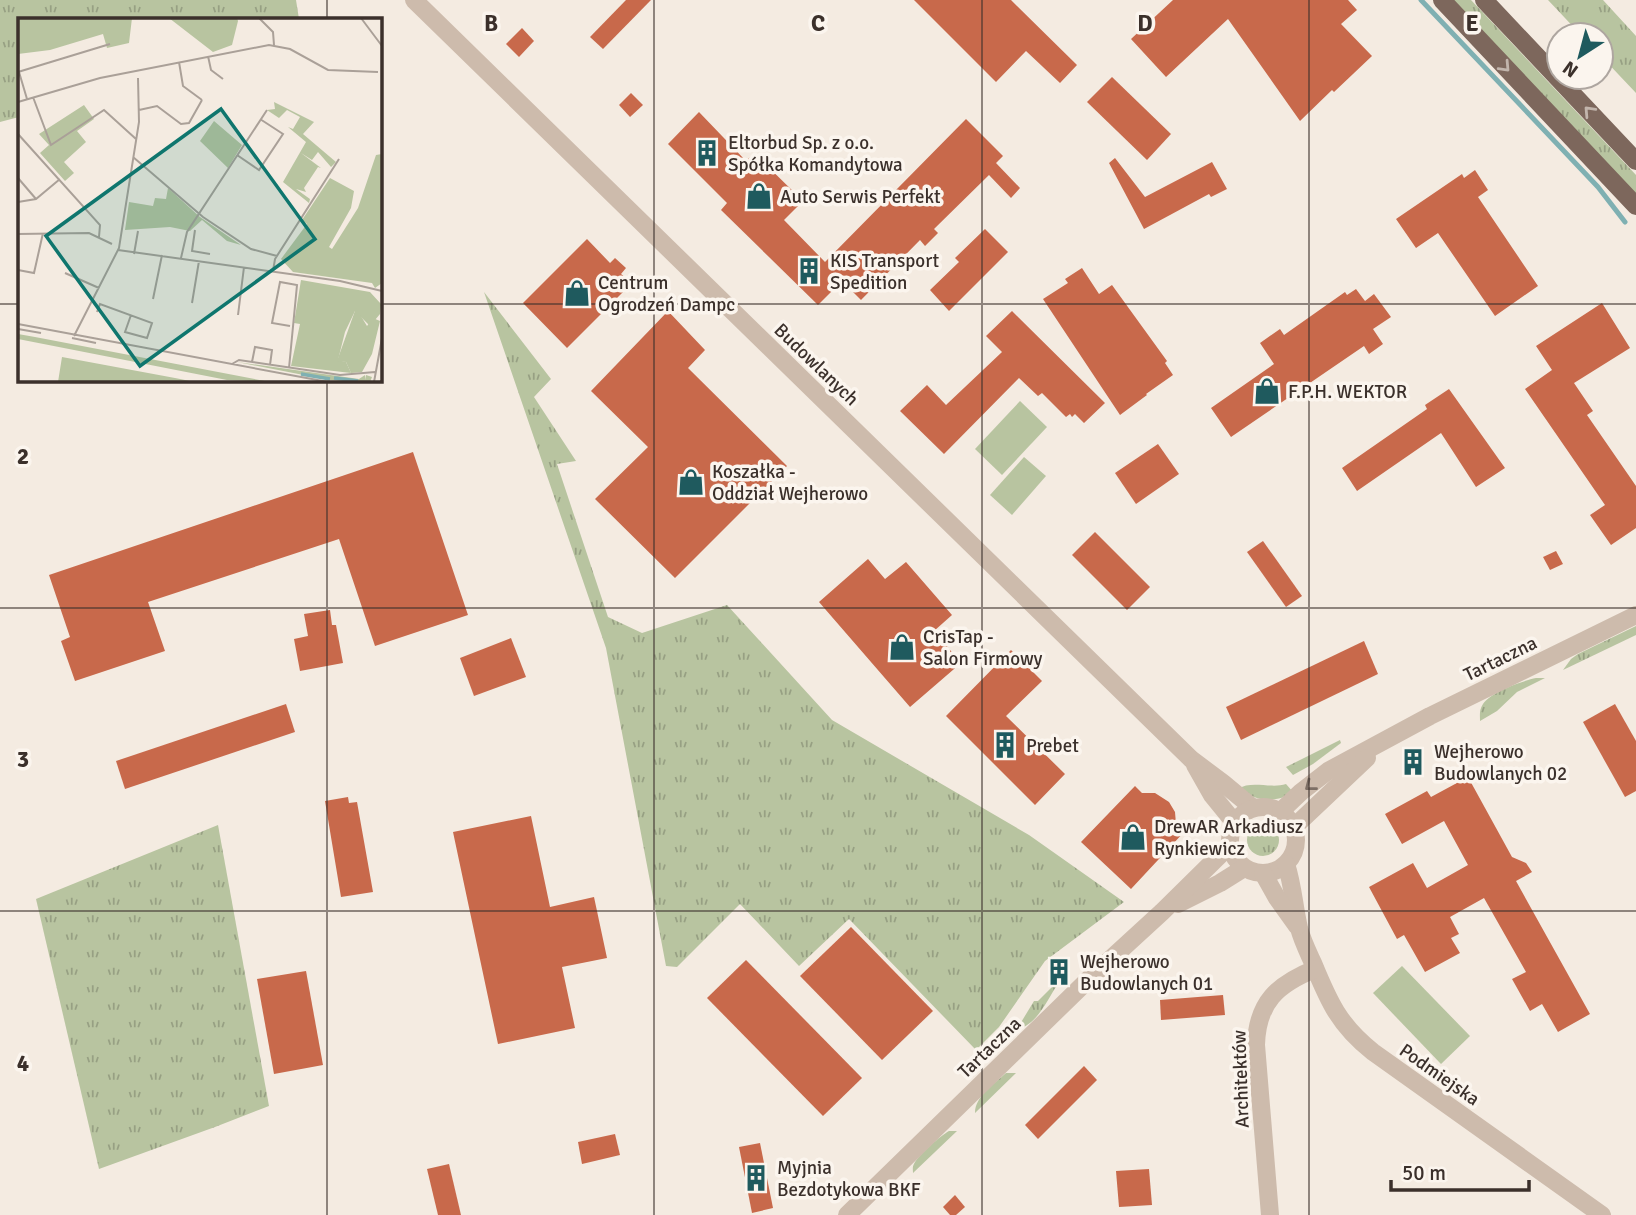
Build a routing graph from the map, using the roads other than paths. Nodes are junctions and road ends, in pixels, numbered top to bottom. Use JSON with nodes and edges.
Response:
{"nodes":[{"id":1,"x":414,"y":0,"type":"edge"},
{"id":2,"x":1442,"y":0,"type":"edge"},
{"id":3,"x":1484,"y":0,"type":"edge"},
{"id":4,"x":1636,"y":161,"type":"edge"},
{"id":5,"x":1636,"y":206,"type":"edge"},
{"id":6,"x":1636,"y":615,"type":"edge"},
{"id":7,"x":1385,"y":742,"type":"junction"},
{"id":8,"x":1191,"y":759,"type":"junction"},
{"id":9,"x":1253,"y":808,"type":"junction"},
{"id":10,"x":1281,"y":811,"type":"junction"},
{"id":11,"x":1234,"y":822,"type":"junction"},
{"id":12,"x":1294,"y":827,"type":"junction"},
{"id":13,"x":1229,"y":846,"type":"junction"},
{"id":14,"x":1286,"y":864,"type":"junction"},
{"id":15,"x":1244,"y":868,"type":"junction"},
{"id":16,"x":1263,"y":873,"type":"junction"},
{"id":17,"x":1162,"y":912,"type":"junction"},
{"id":18,"x":1299,"y":929,"type":"junction"},
{"id":19,"x":1315,"y":969,"type":"junction"},
{"id":20,"x":847,"y":1215,"type":"edge"},
{"id":21,"x":1270,"y":1215,"type":"edge"},
{"id":22,"x":1602,"y":1215,"type":"edge"}],
"edges":[{"from":1,"to":8,"type":"street","name":"Budowlanych"},
{"from":2,"to":5,"type":"main road","one_way":true},
{"from":4,"to":3,"type":"main road","one_way":true},
{"from":6,"to":7,"type":"street","name":"Tartaczna"},
{"from":7,"to":10,"type":"street","name":"Tartaczna","one_way":true},
{"from":7,"to":12,"type":"street","name":"Tartaczna"},
{"from":8,"to":9,"type":"street","name":"Budowlanych"},
{"from":8,"to":11,"type":"street","name":"Budowlanych"},
{"from":9,"to":10,"type":"street"},
{"from":9,"to":11,"type":"street"},
{"from":10,"to":12,"type":"street"},
{"from":11,"to":13,"type":"street"},
{"from":12,"to":14,"type":"street"},
{"from":13,"to":15,"type":"street"},
{"from":13,"to":17,"type":"street","name":"Tartaczna"},
{"from":14,"to":16,"type":"street"},
{"from":14,"to":18,"type":"street","name":"Podmiejska"},
{"from":15,"to":16,"type":"street"},
{"from":15,"to":17,"type":"street","name":"Tartaczna"},
{"from":16,"to":18,"type":"street","name":"Podmiejska"},
{"from":17,"to":20,"type":"street","name":"Tartaczna"},
{"from":18,"to":19,"type":"street","name":"Podmiejska"},
{"from":19,"to":21,"type":"street","name":"Architektów"},
{"from":19,"to":22,"type":"street","name":"Podmiejska"}]}
